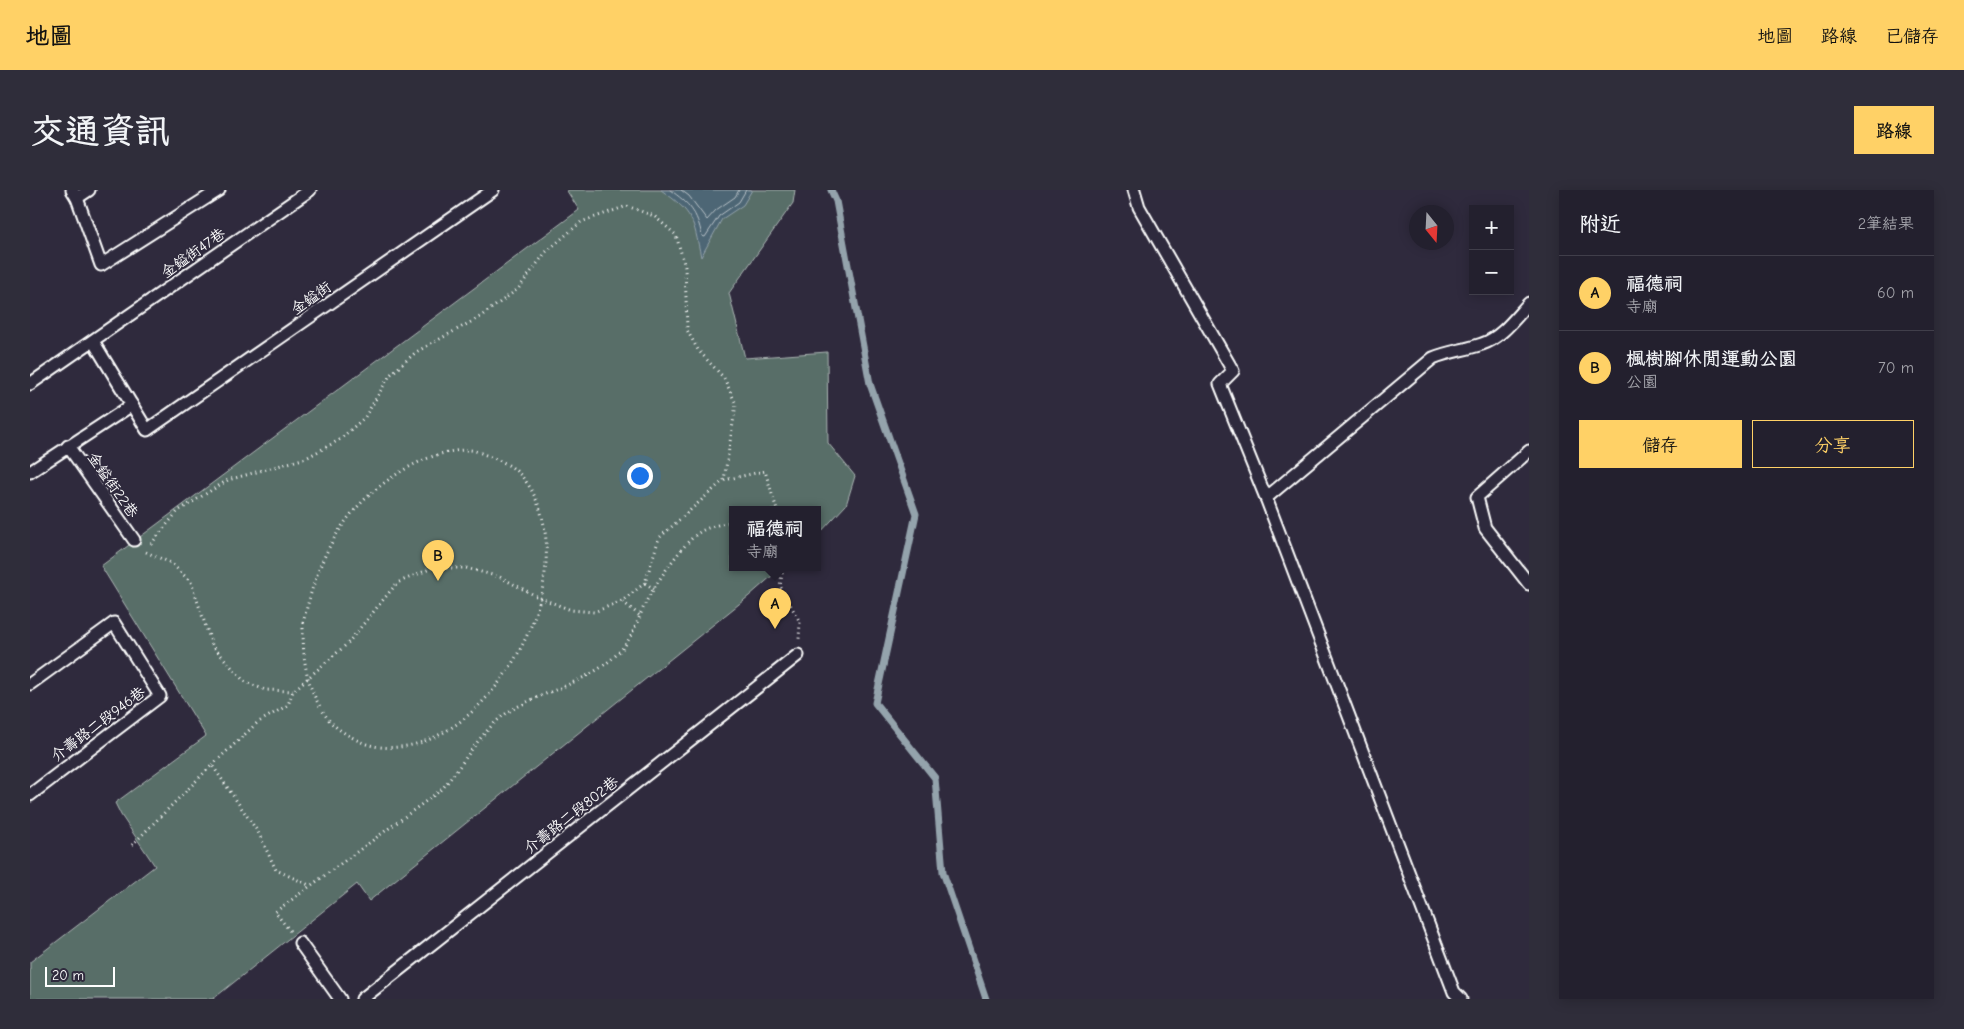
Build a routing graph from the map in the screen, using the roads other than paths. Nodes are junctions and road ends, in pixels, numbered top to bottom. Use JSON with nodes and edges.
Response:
{"nodes":[{"id":1,"x":89,"y":190,"type":"edge"},
{"id":2,"x":219,"y":190,"type":"edge"},
{"id":3,"x":310,"y":190,"type":"edge"},
{"id":4,"x":493,"y":190,"type":"edge"},
{"id":5,"x":1134,"y":190,"type":"edge"},
{"id":6,"x":74,"y":194,"type":"edge"},
{"id":7,"x":1529,"y":303,"type":"edge"},
{"id":8,"x":93,"y":341,"type":"junction"},
{"id":9,"x":30,"y":384,"type":"edge"},
{"id":10,"x":132,"y":405,"type":"junction"},
{"id":11,"x":68,"y":446,"type":"junction"},
{"id":12,"x":1529,"y":451,"type":"edge"},
{"id":13,"x":30,"y":472,"type":"edge"},
{"id":14,"x":1266,"y":498,"type":"junction"},
{"id":15,"x":134,"y":540,"type":"dead end"},
{"id":16,"x":1529,"y":584,"type":"edge"},
{"id":17,"x":798,"y":655,"type":"road end"},
{"id":18,"x":30,"y":684,"type":"edge"},
{"id":19,"x":30,"y":795,"type":"edge"},
{"id":20,"x":300,"y":943,"type":"road end"},
{"id":21,"x":340,"y":999,"type":"edge"},
{"id":22,"x":362,"y":999,"type":"edge"},
{"id":23,"x":1461,"y":999,"type":"edge"}],
"edges":[{"from":1,"to":6,"type":"lane"},
{"from":2,"to":6,"type":"lane"},
{"from":3,"to":8,"type":"lane","name":"金鎰街47巷"},
{"from":4,"to":10,"type":"lane","name":"金鎰街"},
{"from":5,"to":14,"type":"lane"},
{"from":7,"to":14,"type":"lane"},
{"from":8,"to":9,"type":"lane","name":"金鎰街47巷"},
{"from":8,"to":10,"type":"lane"},
{"from":10,"to":11,"type":"lane"},
{"from":11,"to":13,"type":"lane"},
{"from":11,"to":15,"type":"lane","name":"金鎰街22巷"},
{"from":12,"to":16,"type":"lane"},
{"from":14,"to":23,"type":"lane"},
{"from":17,"to":22,"type":"lane","name":"介壽路二段802巷"},
{"from":18,"to":19,"type":"lane","name":"介壽路二段946巷"},
{"from":20,"to":21,"type":"lane"}]}
